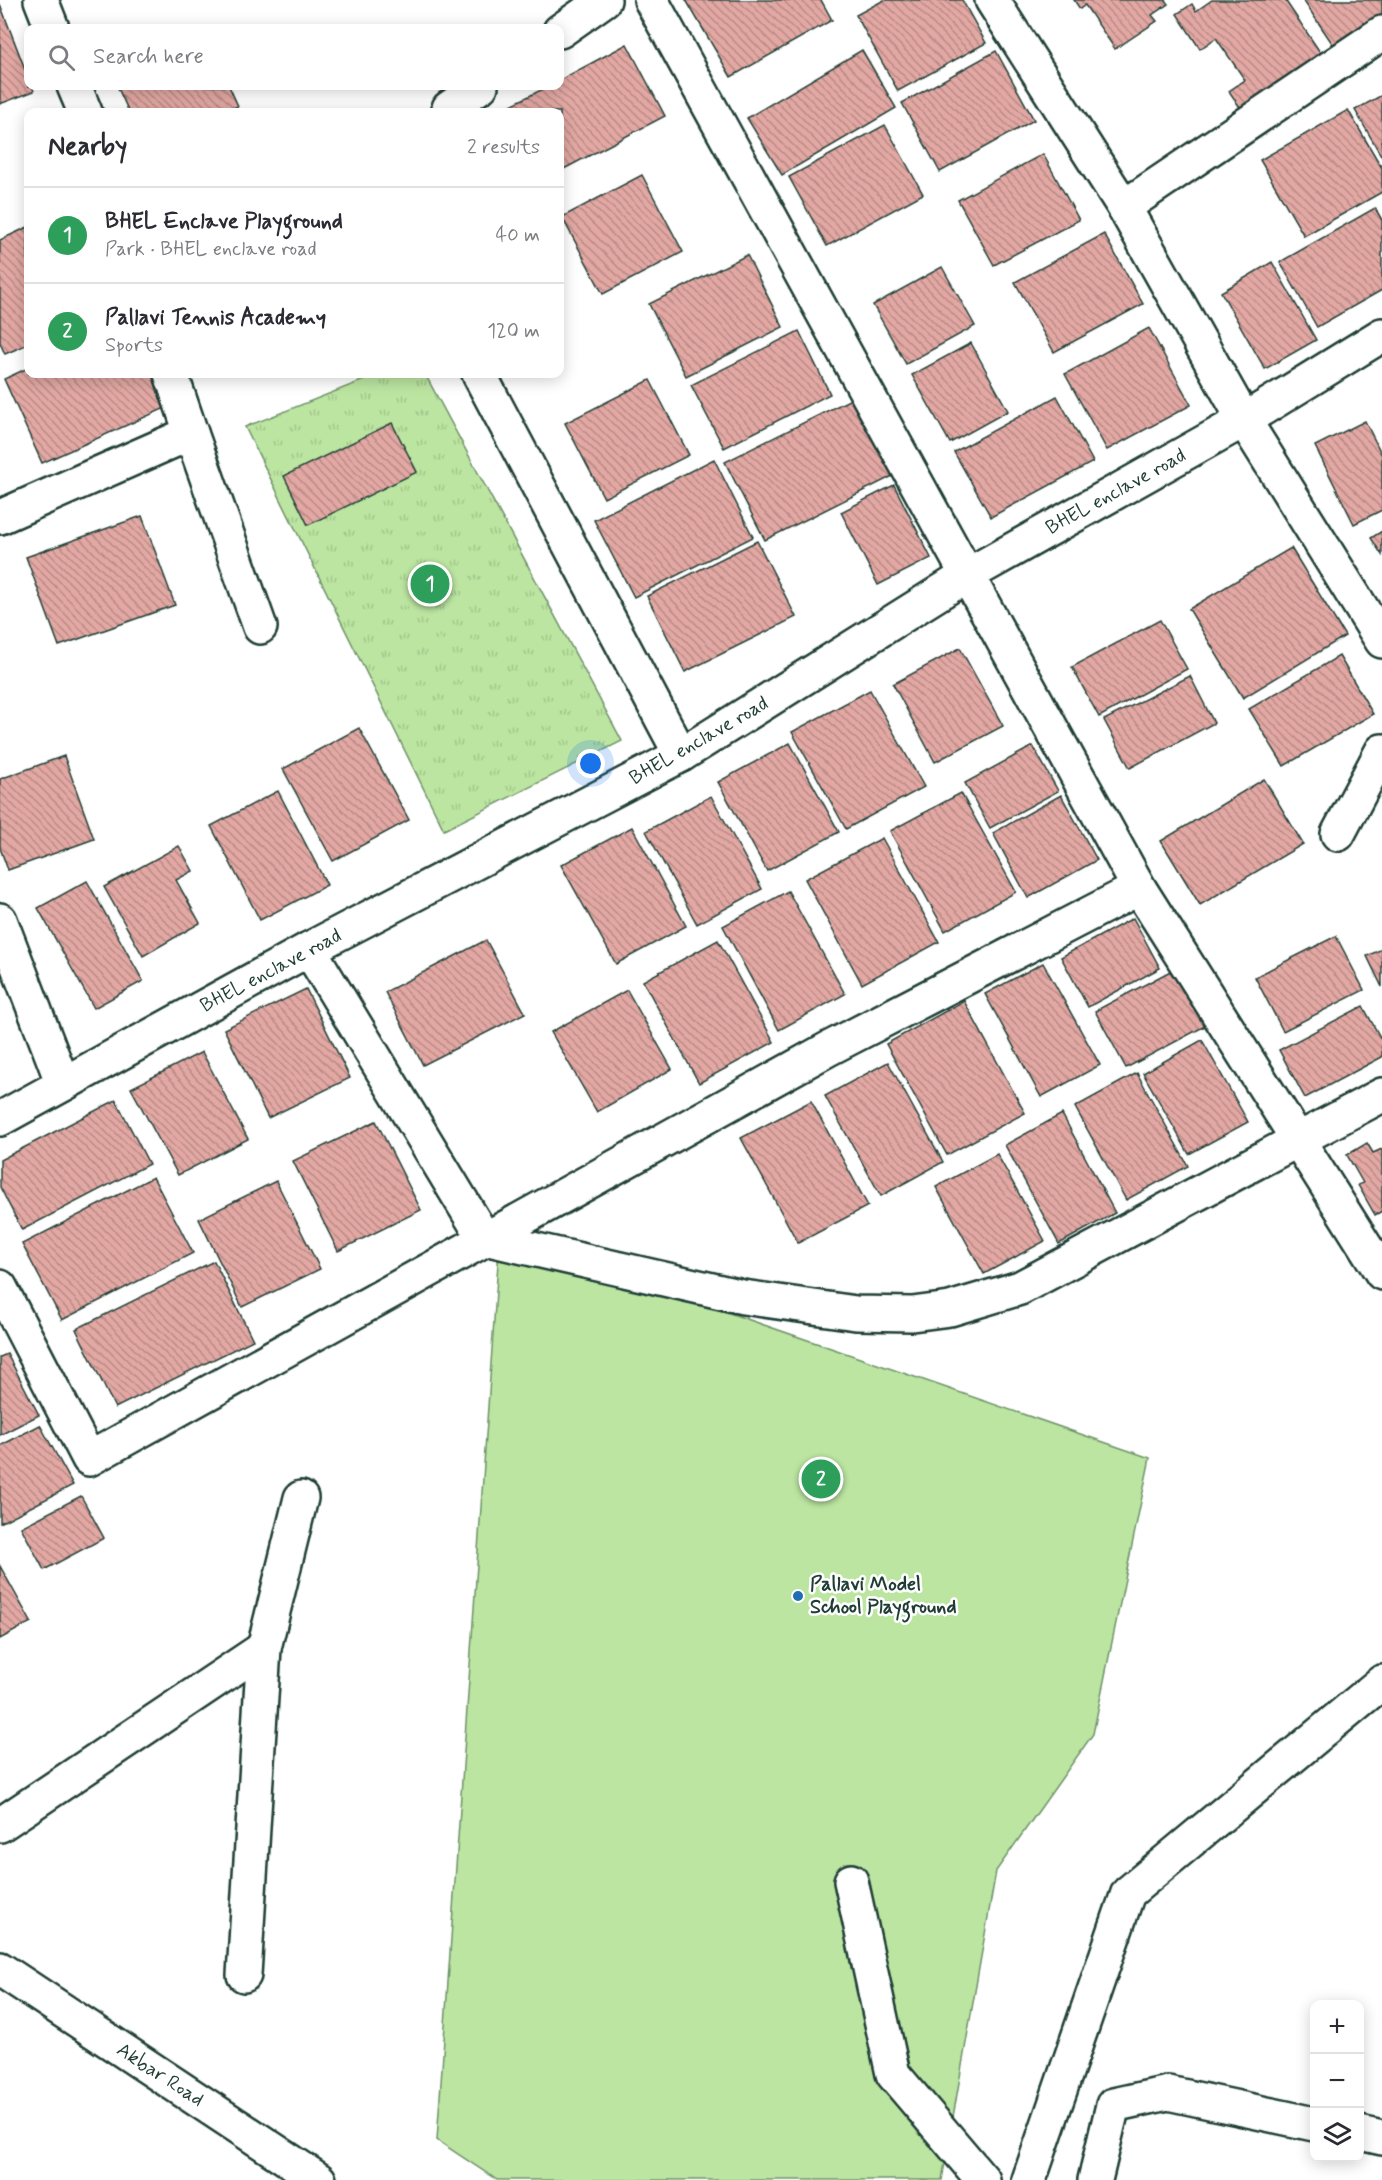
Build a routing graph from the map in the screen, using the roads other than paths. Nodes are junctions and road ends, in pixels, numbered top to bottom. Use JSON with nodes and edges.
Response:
{"nodes":[{"id":1,"x":40,"y":0,"type":"edge"},
{"id":2,"x":604,"y":0,"type":"edge"},
{"id":3,"x":651,"y":0,"type":"edge"},
{"id":4,"x":992,"y":0,"type":"edge"},
{"id":5,"x":50,"y":24,"type":"edge"},
{"id":6,"x":564,"y":28,"type":"edge"},
{"id":7,"x":1382,"y":33,"type":"edge"},
{"id":8,"x":76,"y":90,"type":"edge"},
{"id":9,"x":475,"y":90,"type":"edge"},
{"id":10,"x":83,"y":108,"type":"edge"},
{"id":11,"x":449,"y":108,"type":"dead end"},
{"id":12,"x":1124,"y":207,"type":"junction"},
{"id":13,"x":1382,"y":335,"type":"edge"},
{"id":14,"x":172,"y":378,"type":"edge"},
{"id":15,"x":481,"y":378,"type":"edge"},
{"id":16,"x":1244,"y":420,"type":"junction"},
{"id":17,"x":191,"y":433,"type":"junction"},
{"id":18,"x":0,"y":517,"type":"edge"},
{"id":19,"x":966,"y":576,"type":"junction"},
{"id":20,"x":260,"y":627,"type":"dead end"},
{"id":21,"x":1382,"y":641,"type":"edge"},
{"id":22,"x":1382,"y":752,"type":"edge"},
{"id":23,"x":681,"y":755,"type":"junction"},
{"id":24,"x":1338,"y":834,"type":"dead end"},
{"id":25,"x":1139,"y":888,"type":"junction"},
{"id":26,"x":0,"y":920,"type":"edge"},
{"id":27,"x":309,"y":950,"type":"junction"},
{"id":28,"x":63,"y":1084,"type":"junction"},
{"id":29,"x":1382,"y":1095,"type":"edge"},
{"id":30,"x":0,"y":1119,"type":"edge"},
{"id":31,"x":1299,"y":1140,"type":"junction"},
{"id":32,"x":484,"y":1238,"type":"junction"},
{"id":33,"x":1382,"y":1273,"type":"edge"},
{"id":34,"x":0,"y":1287,"type":"edge"},
{"id":35,"x":301,"y":1498,"type":"dead end"},
{"id":36,"x":264,"y":1648,"type":"junction"},
{"id":37,"x":1382,"y":1682,"type":"edge"},
{"id":38,"x":0,"y":1825,"type":"edge"},
{"id":39,"x":850,"y":1881,"type":"dead end"},
{"id":40,"x":0,"y":1969,"type":"edge"},
{"id":41,"x":244,"y":1975,"type":"dead end"},
{"id":42,"x":1310,"y":2123,"type":"edge"},
{"id":43,"x":1364,"y":2134,"type":"edge"},
{"id":44,"x":1382,"y":2138,"type":"edge"},
{"id":45,"x":319,"y":2180,"type":"edge"},
{"id":46,"x":983,"y":2180,"type":"edge"},
{"id":47,"x":1029,"y":2180,"type":"edge"},
{"id":48,"x":1095,"y":2180,"type":"edge"}],
"edges":[{"from":1,"to":5,"type":"street"},
{"from":2,"to":6,"type":"street"},
{"from":3,"to":19,"type":"street"},
{"from":4,"to":12,"type":"street"},
{"from":7,"to":12,"type":"street"},
{"from":8,"to":10,"type":"street"},
{"from":9,"to":11,"type":"street"},
{"from":12,"to":16,"type":"street"},
{"from":13,"to":16,"type":"street","name":"BHEL enclave road"},
{"from":14,"to":17,"type":"street"},
{"from":15,"to":23,"type":"street"},
{"from":16,"to":19,"type":"street","name":"BHEL enclave road"},
{"from":16,"to":21,"type":"street"},
{"from":17,"to":18,"type":"street"},
{"from":17,"to":20,"type":"street"},
{"from":19,"to":23,"type":"street","name":"BHEL enclave road"},
{"from":19,"to":25,"type":"street"},
{"from":22,"to":24,"type":"street"},
{"from":23,"to":27,"type":"street","name":"BHEL enclave road"},
{"from":25,"to":31,"type":"street"},
{"from":25,"to":32,"type":"street"},
{"from":26,"to":28,"type":"street"},
{"from":27,"to":28,"type":"street","name":"BHEL enclave road"},
{"from":27,"to":32,"type":"street"},
{"from":28,"to":30,"type":"street","name":"BHEL enclave road"},
{"from":29,"to":31,"type":"street"},
{"from":31,"to":32,"type":"street"},
{"from":31,"to":33,"type":"street"},
{"from":32,"to":34,"type":"street"},
{"from":35,"to":36,"type":"street"},
{"from":36,"to":38,"type":"street"},
{"from":36,"to":41,"type":"street"},
{"from":37,"to":47,"type":"street"},
{"from":39,"to":46,"type":"street"},
{"from":40,"to":45,"type":"street","name":"Akbar Road"},
{"from":42,"to":48,"type":"street"},
{"from":43,"to":44,"type":"street"}]}
